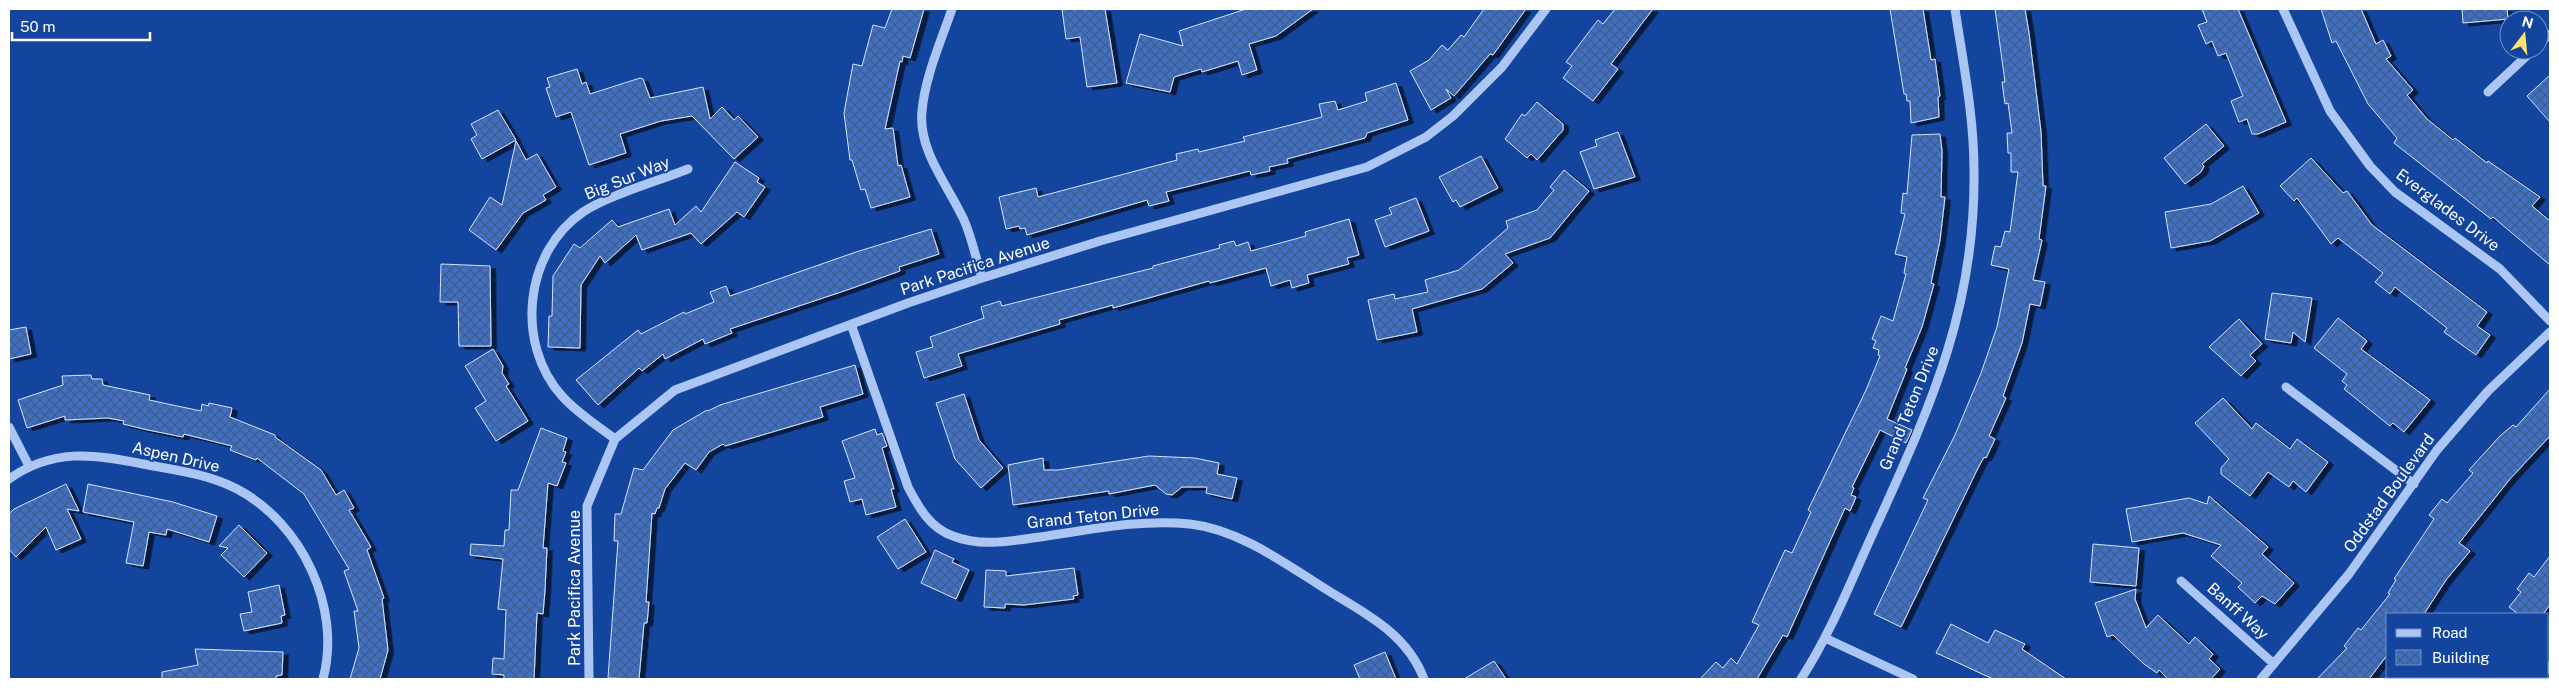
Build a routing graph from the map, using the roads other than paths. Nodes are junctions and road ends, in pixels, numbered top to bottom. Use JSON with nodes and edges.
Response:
{"nodes":[{"id":1,"x":952,"y":9,"type":"edge"},
{"id":2,"x":1546,"y":9,"type":"edge"},
{"id":3,"x":1956,"y":9,"type":"edge"},
{"id":4,"x":2283,"y":9,"type":"edge"},
{"id":5,"x":2522,"y":60,"type":"edge"},
{"id":6,"x":2488,"y":92,"type":"dead end"},
{"id":7,"x":688,"y":169,"type":"dead end"},
{"id":8,"x":982,"y":278,"type":"junction"},
{"id":9,"x":2550,"y":321,"type":"edge"},
{"id":10,"x":851,"y":324,"type":"junction"},
{"id":11,"x":2550,"y":332,"type":"edge"},
{"id":12,"x":2286,"y":387,"type":"dead end"},
{"id":13,"x":9,"y":427,"type":"edge"},
{"id":14,"x":615,"y":439,"type":"junction"},
{"id":15,"x":29,"y":466,"type":"junction"},
{"id":16,"x":9,"y":479,"type":"edge"},
{"id":17,"x":2414,"y":484,"type":"junction"},
{"id":18,"x":2181,"y":581,"type":"dead end"},
{"id":19,"x":1825,"y":638,"type":"junction"},
{"id":20,"x":2274,"y":664,"type":"junction"},
{"id":21,"x":324,"y":679,"type":"edge"},
{"id":22,"x":589,"y":679,"type":"edge"},
{"id":23,"x":1424,"y":679,"type":"edge"},
{"id":24,"x":1801,"y":679,"type":"edge"},
{"id":25,"x":1913,"y":679,"type":"edge"},
{"id":26,"x":2261,"y":679,"type":"edge"}],
"edges":[{"from":1,"to":8,"type":"street"},
{"from":2,"to":8,"type":"street","name":"Park Pacifica Avenue"},
{"from":3,"to":19,"type":"street","name":"Grand Teton Drive"},
{"from":4,"to":9,"type":"street","name":"Everglades Drive"},
{"from":5,"to":6,"type":"street"},
{"from":7,"to":14,"type":"street","name":"Big Sur Way"},
{"from":8,"to":10,"type":"street","name":"Park Pacifica Avenue"},
{"from":10,"to":14,"type":"street","name":"Park Pacifica Avenue"},
{"from":10,"to":23,"type":"street","name":"Grand Teton Drive"},
{"from":11,"to":17,"type":"street","name":"Oddstad Boulevard"},
{"from":12,"to":17,"type":"street"},
{"from":13,"to":15,"type":"street"},
{"from":14,"to":22,"type":"street","name":"Park Pacifica Avenue"},
{"from":15,"to":16,"type":"street","name":"Aspen Drive"},
{"from":15,"to":21,"type":"street","name":"Aspen Drive"},
{"from":17,"to":20,"type":"street","name":"Oddstad Boulevard"},
{"from":18,"to":20,"type":"street","name":"Banff Way"},
{"from":19,"to":24,"type":"street","name":"Grand Teton Drive"},
{"from":19,"to":25,"type":"street"},
{"from":20,"to":26,"type":"street","name":"Oddstad Boulevard"}]}
